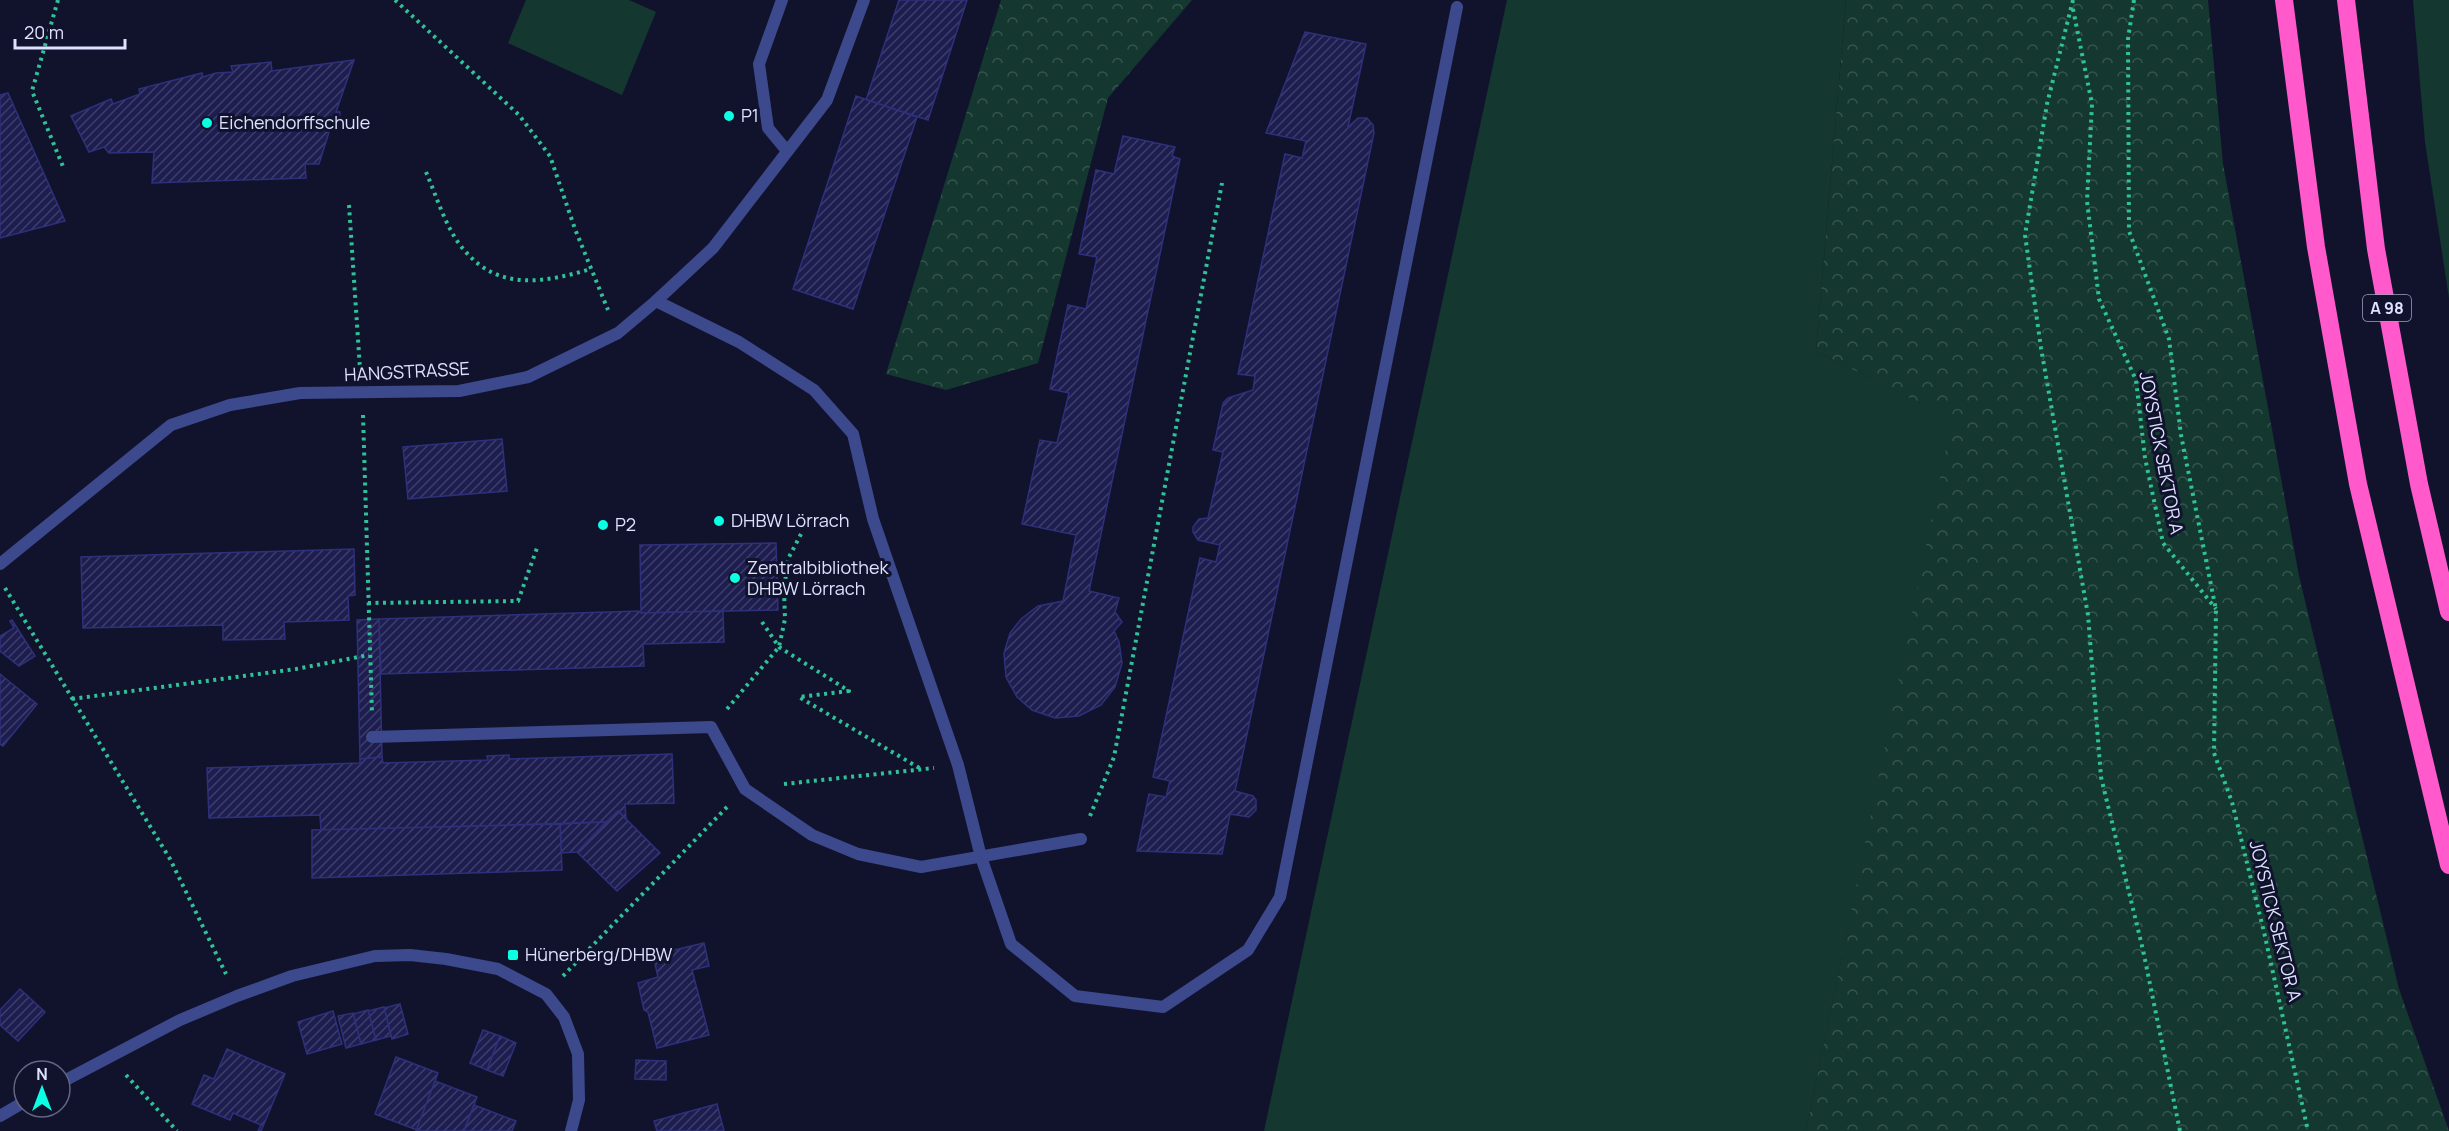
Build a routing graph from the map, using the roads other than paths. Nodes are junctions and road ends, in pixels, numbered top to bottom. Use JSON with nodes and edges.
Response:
{"nodes":[{"id":1,"x":782,"y":0,"type":"edge"},
{"id":2,"x":864,"y":0,"type":"edge"},
{"id":3,"x":2284,"y":0,"type":"edge"},
{"id":4,"x":2346,"y":0,"type":"edge"},
{"id":5,"x":1457,"y":7,"type":"dead end"},
{"id":6,"x":787,"y":152,"type":"junction"},
{"id":7,"x":656,"y":302,"type":"junction"},
{"id":8,"x":0,"y":564,"type":"edge"},
{"id":9,"x":2449,"y":612,"type":"edge"},
{"id":10,"x":372,"y":737,"type":"road end"},
{"id":11,"x":1081,"y":839,"type":"road end"},
{"id":12,"x":981,"y":857,"type":"junction"},
{"id":13,"x":2449,"y":865,"type":"edge"},
{"id":14,"x":72,"y":1077,"type":"edge"},
{"id":15,"x":571,"y":1131,"type":"edge"}],
"edges":[{"from":1,"to":6,"type":"street"},
{"from":2,"to":6,"type":"street","name":"HANGSTRASSE"},
{"from":3,"to":13,"type":"highway"},
{"from":4,"to":9,"type":"highway","number":"A 98"},
{"from":5,"to":12,"type":"street"},
{"from":6,"to":7,"type":"street","name":"HANGSTRASSE"},
{"from":7,"to":8,"type":"street","name":"HANGSTRASSE"},
{"from":7,"to":12,"type":"street"},
{"from":10,"to":12,"type":"street"},
{"from":11,"to":12,"type":"street"},
{"from":14,"to":15,"type":"street"}]}
